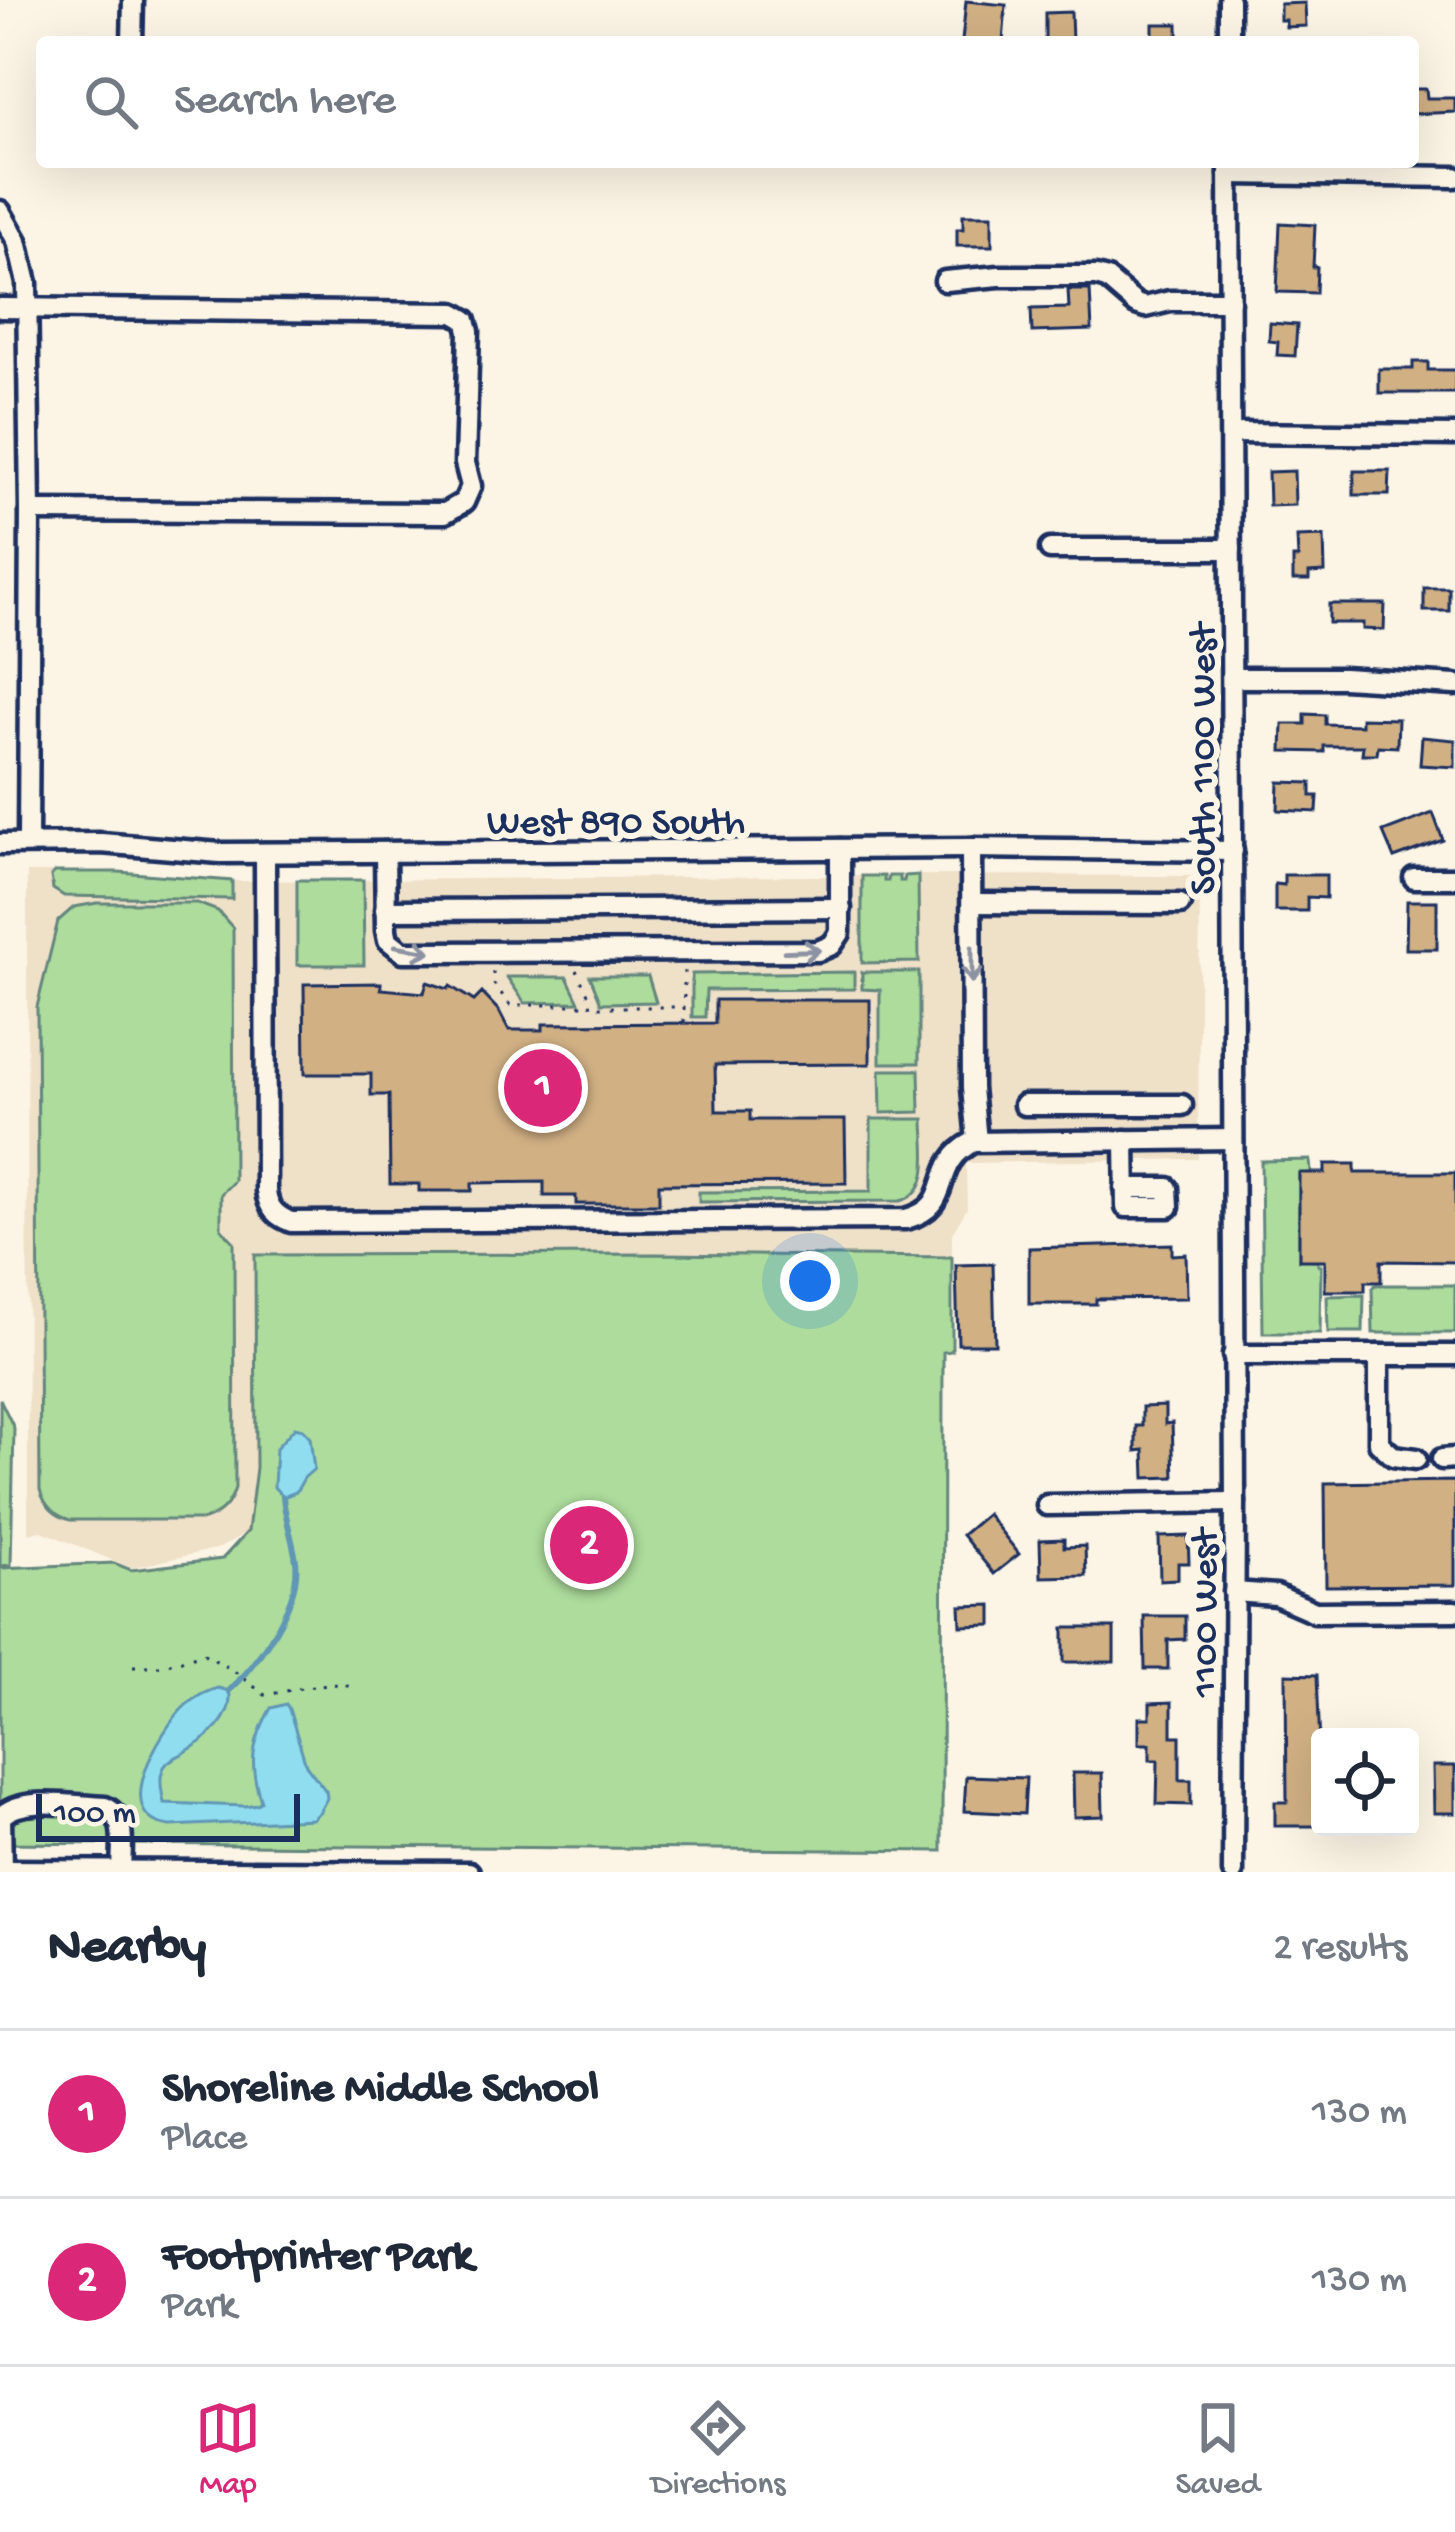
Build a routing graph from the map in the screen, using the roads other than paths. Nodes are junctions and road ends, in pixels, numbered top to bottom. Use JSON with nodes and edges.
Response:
{"nodes":[{"id":1,"x":133,"y":0,"type":"edge"},
{"id":2,"x":1229,"y":0,"type":"edge"},
{"id":3,"x":132,"y":36,"type":"edge"},
{"id":4,"x":1229,"y":36,"type":"edge"},
{"id":5,"x":1229,"y":168,"type":"edge"},
{"id":6,"x":1455,"y":177,"type":"edge"},
{"id":7,"x":0,"y":212,"type":"edge"},
{"id":8,"x":945,"y":281,"type":"dead end"},
{"id":9,"x":1230,"y":301,"type":"junction"},
{"id":10,"x":0,"y":308,"type":"edge"},
{"id":11,"x":27,"y":308,"type":"junction"},
{"id":12,"x":1231,"y":433,"type":"junction"},
{"id":13,"x":1455,"y":435,"type":"edge"},
{"id":14,"x":30,"y":511,"type":"junction"},
{"id":15,"x":1050,"y":549,"type":"dead end"},
{"id":16,"x":1231,"y":549,"type":"junction"},
{"id":17,"x":1232,"y":678,"type":"junction"},
{"id":18,"x":1455,"y":685,"type":"edge"},
{"id":19,"x":28,"y":843,"type":"junction"},
{"id":20,"x":0,"y":844,"type":"edge"},
{"id":21,"x":971,"y":848,"type":"junction"},
{"id":22,"x":840,"y":849,"type":"junction"},
{"id":23,"x":1233,"y":851,"type":"junction"},
{"id":24,"x":385,"y":852,"type":"junction"},
{"id":25,"x":265,"y":853,"type":"junction"},
{"id":26,"x":1414,"y":878,"type":"dead end"},
{"id":27,"x":1455,"y":878,"type":"edge"},
{"id":28,"x":972,"y":903,"type":"junction"},
{"id":29,"x":1180,"y":904,"type":"dead end"},
{"id":30,"x":841,"y":908,"type":"junction"},
{"id":31,"x":385,"y":910,"type":"junction"},
{"id":32,"x":1024,"y":1105,"type":"dead end"},
{"id":33,"x":1076,"y":1105,"type":"junction"},
{"id":34,"x":1182,"y":1105,"type":"dead end"},
{"id":35,"x":1232,"y":1139,"type":"junction"},
{"id":36,"x":1125,"y":1140,"type":"junction"},
{"id":37,"x":977,"y":1141,"type":"junction"},
{"id":38,"x":1076,"y":1141,"type":"junction"},
{"id":39,"x":1125,"y":1188,"type":"dead end"},
{"id":40,"x":1233,"y":1355,"type":"junction"},
{"id":41,"x":1379,"y":1355,"type":"junction"},
{"id":42,"x":1455,"y":1355,"type":"edge"},
{"id":43,"x":1416,"y":1459,"type":"dead end"},
{"id":44,"x":1235,"y":1502,"type":"junction"},
{"id":45,"x":1047,"y":1505,"type":"dead end"},
{"id":46,"x":1234,"y":1592,"type":"junction"},
{"id":47,"x":1455,"y":1611,"type":"edge"},
{"id":48,"x":1,"y":1871,"type":"edge"},
{"id":49,"x":121,"y":1871,"type":"edge"},
{"id":50,"x":469,"y":1872,"type":"edge"},
{"id":51,"x":1233,"y":1872,"type":"edge"}],
"edges":[{"from":1,"to":3,"type":"street"},
{"from":2,"to":4,"type":"street"},
{"from":5,"to":6,"type":"street"},
{"from":5,"to":9,"type":"street","name":"South 1100 West"},
{"from":7,"to":11,"type":"street"},
{"from":8,"to":9,"type":"street"},
{"from":9,"to":12,"type":"street","name":"South 1100 West"},
{"from":10,"to":11,"type":"street"},
{"from":11,"to":14,"type":"street"},
{"from":11,"to":14,"type":"street"},
{"from":12,"to":13,"type":"street"},
{"from":12,"to":16,"type":"street","name":"South 1100 West"},
{"from":14,"to":19,"type":"street"},
{"from":15,"to":16,"type":"street"},
{"from":16,"to":17,"type":"street","name":"South 1100 West"},
{"from":17,"to":18,"type":"street"},
{"from":17,"to":23,"type":"street","name":"South 1100 West"},
{"from":19,"to":20,"type":"street","name":"West 890 South"},
{"from":19,"to":25,"type":"street","name":"West 890 South"},
{"from":21,"to":22,"type":"street","name":"West 890 South"},
{"from":21,"to":23,"type":"street","name":"West 890 South"},
{"from":21,"to":28,"type":"street"},
{"from":22,"to":24,"type":"street","name":"West 890 South"},
{"from":22,"to":30,"type":"street"},
{"from":23,"to":35,"type":"street","name":"South 1100 West"},
{"from":24,"to":25,"type":"street","name":"West 890 South"},
{"from":24,"to":31,"type":"street"},
{"from":25,"to":37,"type":"street"},
{"from":26,"to":27,"type":"street"},
{"from":28,"to":29,"type":"street"},
{"from":28,"to":37,"type":"street","one_way":true},
{"from":30,"to":31,"type":"street"},
{"from":31,"to":30,"type":"street","one_way":true},
{"from":32,"to":33,"type":"street"},
{"from":33,"to":34,"type":"street"},
{"from":33,"to":38,"type":"street"},
{"from":35,"to":36,"type":"street"},
{"from":35,"to":40,"type":"street","name":"South 1100 West"},
{"from":36,"to":38,"type":"street"},
{"from":36,"to":39,"type":"street"},
{"from":37,"to":38,"type":"street"},
{"from":40,"to":41,"type":"street"},
{"from":40,"to":44,"type":"street","name":"1100 West"},
{"from":41,"to":42,"type":"street"},
{"from":41,"to":43,"type":"street"},
{"from":44,"to":45,"type":"street"},
{"from":44,"to":46,"type":"street","name":"1100 West"},
{"from":46,"to":47,"type":"street"},
{"from":46,"to":51,"type":"street","name":"1100 West"},
{"from":48,"to":49,"type":"street"},
{"from":48,"to":49,"type":"street"},
{"from":49,"to":50,"type":"street"}]}
